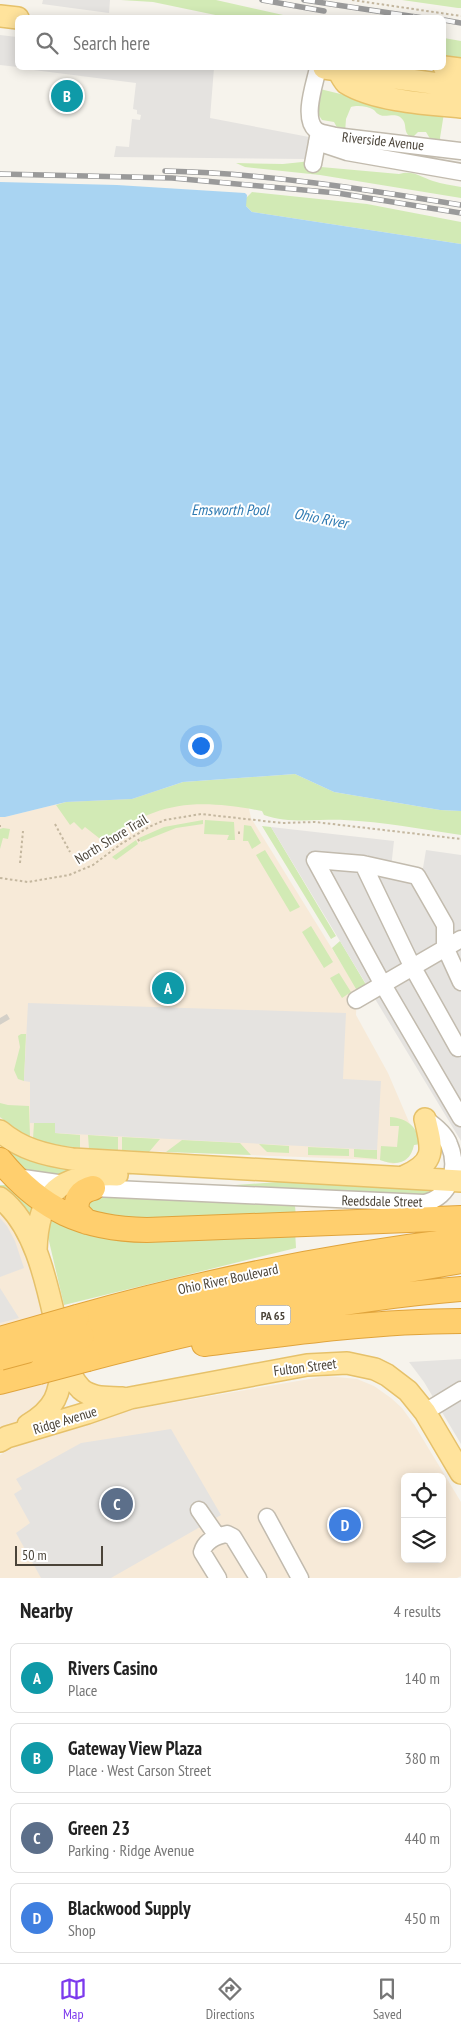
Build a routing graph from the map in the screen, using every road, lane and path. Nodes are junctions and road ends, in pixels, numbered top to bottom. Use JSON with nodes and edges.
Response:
{"nodes":[{"id":1,"x":352,"y":0,"type":"edge"},
{"id":2,"x":0,"y":16,"type":"edge"},
{"id":3,"x":461,"y":16,"type":"edge"},
{"id":4,"x":15,"y":18,"type":"edge"},
{"id":5,"x":446,"y":67,"type":"edge"},
{"id":6,"x":461,"y":69,"type":"edge"},
{"id":7,"x":326,"y":70,"type":"edge"},
{"id":8,"x":330,"y":70,"type":"edge"},
{"id":9,"x":341,"y":70,"type":"edge"},
{"id":10,"x":461,"y":87,"type":"edge"},
{"id":11,"x":461,"y":107,"type":"edge"},
{"id":12,"x":316,"y":132,"type":"junction"},
{"id":13,"x":461,"y":151,"type":"edge"},
{"id":14,"x":312,"y":164,"type":"dead end"},
{"id":15,"x":461,"y":172,"type":"edge"},
{"id":16,"x":54,"y":824,"type":"dead end"},
{"id":17,"x":239,"y":830,"type":"dead end"},
{"id":18,"x":23,"y":831,"type":"dead end"},
{"id":19,"x":239,"y":834,"type":"dead end"},
{"id":20,"x":138,"y":839,"type":"dead end"},
{"id":21,"x":461,"y":840,"type":"edge"},
{"id":22,"x":140,"y":843,"type":"dead end"},
{"id":23,"x":70,"y":852,"type":"dead end"},
{"id":24,"x":20,"y":862,"type":"dead end"},
{"id":25,"x":363,"y":864,"type":"junction"},
{"id":26,"x":0,"y":878,"type":"edge"},
{"id":27,"x":461,"y":939,"type":"edge"},
{"id":28,"x":445,"y":947,"type":"junction"},
{"id":29,"x":412,"y":966,"type":"junction"},
{"id":30,"x":461,"y":982,"type":"edge"},
{"id":31,"x":382,"y":983,"type":"junction"},
{"id":32,"x":356,"y":1000,"type":"dead end"},
{"id":33,"x":458,"y":1048,"type":"dead end"},
{"id":34,"x":461,"y":1118,"type":"edge"},
{"id":35,"x":424,"y":1119,"type":"joint"},
{"id":36,"x":0,"y":1131,"type":"edge"},
{"id":37,"x":234,"y":1168,"type":"junction"},
{"id":38,"x":5,"y":1171,"type":"edge"},
{"id":39,"x":405,"y":1176,"type":"junction"},
{"id":40,"x":457,"y":1178,"type":"edge"},
{"id":41,"x":64,"y":1184,"type":"junction"},
{"id":42,"x":93,"y":1188,"type":"junction"},
{"id":43,"x":0,"y":1198,"type":"edge"},
{"id":44,"x":45,"y":1203,"type":"junction"},
{"id":45,"x":461,"y":1218,"type":"edge"},
{"id":46,"x":87,"y":1222,"type":"junction"},
{"id":47,"x":461,"y":1240,"type":"edge"},
{"id":48,"x":461,"y":1246,"type":"edge"},
{"id":49,"x":393,"y":1248,"type":"junction"},
{"id":50,"x":36,"y":1250,"type":"junction"},
{"id":51,"x":461,"y":1262,"type":"edge"},
{"id":52,"x":461,"y":1289,"type":"edge"},
{"id":53,"x":461,"y":1321,"type":"edge"},
{"id":54,"x":80,"y":1326,"type":"junction"},
{"id":55,"x":0,"y":1339,"type":"edge"},
{"id":56,"x":64,"y":1356,"type":"junction"},
{"id":57,"x":0,"y":1358,"type":"edge"},
{"id":58,"x":88,"y":1360,"type":"junction"},
{"id":59,"x":0,"y":1382,"type":"edge"},
{"id":60,"x":461,"y":1390,"type":"edge"},
{"id":61,"x":130,"y":1398,"type":"junction"},
{"id":62,"x":425,"y":1412,"type":"junction"},
{"id":63,"x":3,"y":1439,"type":"edge"},
{"id":64,"x":461,"y":1473,"type":"edge"},
{"id":65,"x":199,"y":1510,"type":"dead end"},
{"id":66,"x":267,"y":1517,"type":"dead end"},
{"id":67,"x":217,"y":1536,"type":"junction"},
{"id":68,"x":218,"y":1578,"type":"edge"},
{"id":69,"x":258,"y":1578,"type":"edge"},
{"id":70,"x":300,"y":1578,"type":"edge"}],
"edges":[{"from":1,"to":3,"type":"path"},
{"from":2,"to":4,"type":"main road"},
{"from":5,"to":6,"type":"main road"},
{"from":7,"to":12,"type":"street"},
{"from":8,"to":11,"type":"main road"},
{"from":9,"to":10,"type":"main road"},
{"from":12,"to":13,"type":"street","name":"Riverside Avenue"},
{"from":12,"to":14,"type":"street"},
{"from":12,"to":15,"type":"street"},
{"from":16,"to":23,"type":"path"},
{"from":17,"to":19,"type":"path"},
{"from":18,"to":24,"type":"path"},
{"from":20,"to":22,"type":"path"},
{"from":21,"to":26,"type":"path","name":"North Shore Trail"},
{"from":25,"to":28,"type":"street"},
{"from":25,"to":29,"type":"street"},
{"from":25,"to":31,"type":"street"},
{"from":27,"to":28,"type":"street"},
{"from":28,"to":29,"type":"street"},
{"from":28,"to":30,"type":"street"},
{"from":29,"to":31,"type":"street"},
{"from":29,"to":33,"type":"street"},
{"from":31,"to":32,"type":"street"},
{"from":31,"to":34,"type":"street"},
{"from":35,"to":39,"type":"main road"},
{"from":35,"to":40,"type":"street"},
{"from":36,"to":37,"type":"main road","name":"Reedsdale Street"},
{"from":37,"to":39,"type":"main road","name":"Reedsdale Street"},
{"from":37,"to":41,"type":"main road"},
{"from":38,"to":41,"type":"street","name":"Reedsdale Street"},
{"from":38,"to":44,"type":"highway"},
{"from":39,"to":40,"type":"main road","name":"Reedsdale Street"},
{"from":40,"to":42,"type":"street","name":"Reedsdale Street"},
{"from":41,"to":42,"type":"street","name":"Reedsdale Street"},
{"from":41,"to":44,"type":"main road"},
{"from":42,"to":46,"type":"highway"},
{"from":43,"to":50,"type":"main road"},
{"from":44,"to":46,"type":"highway"},
{"from":44,"to":50,"type":"main road"},
{"from":45,"to":46,"type":"highway"},
{"from":47,"to":49,"type":"highway","name":"Ohio River Boulevard"},
{"from":48,"to":49,"type":"highway"},
{"from":49,"to":54,"type":"highway","name":"Ohio River Boulevard"},
{"from":50,"to":56,"type":"main road"},
{"from":51,"to":54,"type":"highway"},
{"from":52,"to":58,"type":"highway","number":"PA 65"},
{"from":53,"to":58,"type":"highway"},
{"from":54,"to":55,"type":"highway","name":"Ohio River Boulevard","bridge":true},
{"from":54,"to":57,"type":"highway","bridge":true},
{"from":56,"to":61,"type":"main road"},
{"from":56,"to":63,"type":"main road"},
{"from":58,"to":59,"type":"highway","number":"PA 65","bridge":true},
{"from":60,"to":62,"type":"street"},
{"from":61,"to":62,"type":"main road","name":"Fulton Street"},
{"from":61,"to":63,"type":"main road","name":"Ridge Avenue"},
{"from":62,"to":64,"type":"main road","name":"Fulton Street"},
{"from":65,"to":67,"type":"street"},
{"from":66,"to":70,"type":"street"},
{"from":67,"to":68,"type":"street"},
{"from":67,"to":69,"type":"street"}]}
